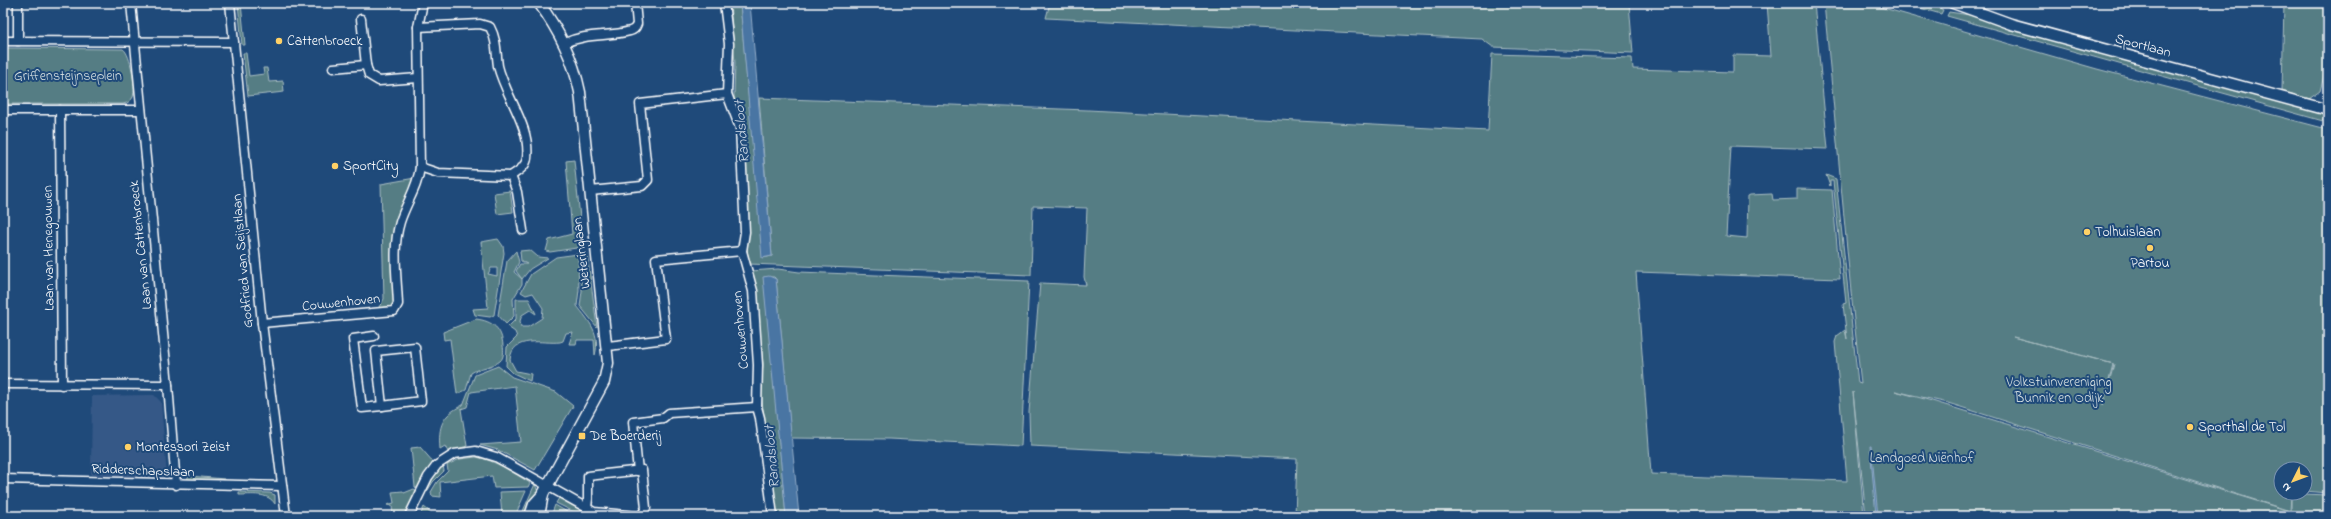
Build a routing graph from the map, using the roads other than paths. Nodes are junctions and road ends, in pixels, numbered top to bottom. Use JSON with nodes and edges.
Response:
{"nodes":[{"id":1,"x":18,"y":3,"type":"edge"},
{"id":2,"x":131,"y":3,"type":"edge"},
{"id":3,"x":230,"y":3,"type":"edge"},
{"id":4,"x":423,"y":3,"type":"edge"},
{"id":5,"x":539,"y":3,"type":"edge"},
{"id":6,"x":635,"y":3,"type":"edge"},
{"id":7,"x":724,"y":3,"type":"edge"},
{"id":8,"x":1953,"y":3,"type":"edge"},
{"id":9,"x":362,"y":19,"type":"dead end"},
{"id":10,"x":418,"y":26,"type":"junction"},
{"id":11,"x":3,"y":41,"type":"edge"},
{"id":12,"x":18,"y":41,"type":"junction"},
{"id":13,"x":135,"y":42,"type":"junction"},
{"id":14,"x":234,"y":42,"type":"junction"},
{"id":15,"x":565,"y":43,"type":"junction"},
{"id":16,"x":366,"y":65,"type":"junction"},
{"id":17,"x":333,"y":68,"type":"dead end"},
{"id":18,"x":418,"y":78,"type":"junction"},
{"id":19,"x":727,"y":94,"type":"junction"},
{"id":20,"x":3,"y":110,"type":"edge"},
{"id":21,"x":60,"y":110,"type":"junction"},
{"id":22,"x":141,"y":110,"type":"junction"},
{"id":23,"x":2328,"y":110,"type":"edge"},
{"id":24,"x":420,"y":167,"type":"junction"},
{"id":25,"x":511,"y":176,"type":"junction"},
{"id":26,"x":590,"y":191,"type":"junction"},
{"id":27,"x":523,"y":230,"type":"dead end"},
{"id":28,"x":742,"y":251,"type":"junction"},
{"id":29,"x":262,"y":324,"type":"junction"},
{"id":30,"x":374,"y":336,"type":"dead end"},
{"id":31,"x":608,"y":346,"type":"junction"},
{"id":32,"x":3,"y":384,"type":"edge"},
{"id":33,"x":62,"y":385,"type":"junction"},
{"id":34,"x":168,"y":385,"type":"junction"},
{"id":35,"x":382,"y":406,"type":"junction"},
{"id":36,"x":757,"y":407,"type":"junction"},
{"id":37,"x":638,"y":471,"type":"junction"},
{"id":38,"x":3,"y":479,"type":"edge"},
{"id":39,"x":176,"y":485,"type":"junction"},
{"id":40,"x":282,"y":486,"type":"junction"},
{"id":41,"x":545,"y":490,"type":"junction"},
{"id":42,"x":586,"y":512,"type":"edge"},
{"id":43,"x":286,"y":516,"type":"edge"},
{"id":44,"x":409,"y":516,"type":"edge"},
{"id":45,"x":530,"y":516,"type":"edge"},
{"id":46,"x":539,"y":516,"type":"edge"},
{"id":47,"x":639,"y":516,"type":"edge"},
{"id":48,"x":773,"y":516,"type":"edge"}],
"edges":[{"from":1,"to":12,"type":"street"},
{"from":2,"to":13,"type":"street","name":"Laan van Cattenbroeck"},
{"from":3,"to":14,"type":"street","name":"Godfried van Seijstlaan"},
{"from":4,"to":10,"type":"street","name":"Couwenhoven"},
{"from":5,"to":15,"type":"street","name":"Weteringlaan"},
{"from":6,"to":15,"type":"street"},
{"from":7,"to":19,"type":"street","name":"Couwenhoven"},
{"from":8,"to":23,"type":"street","name":"Sportlaan"},
{"from":9,"to":16,"type":"street"},
{"from":10,"to":18,"type":"street","name":"Couwenhoven"},
{"from":10,"to":25,"type":"street"},
{"from":11,"to":12,"type":"street"},
{"from":12,"to":13,"type":"street"},
{"from":13,"to":14,"type":"street"},
{"from":13,"to":22,"type":"street","name":"Laan van Cattenbroeck"},
{"from":14,"to":29,"type":"street","name":"Godfried van Seijstlaan"},
{"from":15,"to":26,"type":"street","name":"Weteringlaan"},
{"from":16,"to":17,"type":"street"},
{"from":16,"to":18,"type":"street"},
{"from":18,"to":24,"type":"street","name":"Couwenhoven"},
{"from":19,"to":26,"type":"street"},
{"from":19,"to":28,"type":"street","name":"Couwenhoven"},
{"from":20,"to":21,"type":"street"},
{"from":21,"to":22,"type":"street"},
{"from":21,"to":33,"type":"street","name":"Laan van Henegouwen"},
{"from":22,"to":34,"type":"street","name":"Laan van Cattenbroeck"},
{"from":24,"to":25,"type":"street"},
{"from":24,"to":29,"type":"street","name":"Couwenhoven"},
{"from":25,"to":27,"type":"street"},
{"from":26,"to":31,"type":"street","name":"Weteringlaan"},
{"from":28,"to":31,"type":"street"},
{"from":28,"to":36,"type":"street","name":"Couwenhoven"},
{"from":29,"to":40,"type":"street","name":"Godfried van Seijstlaan"},
{"from":30,"to":35,"type":"street"},
{"from":31,"to":41,"type":"street","name":"Weteringlaan"},
{"from":32,"to":33,"type":"street"},
{"from":33,"to":34,"type":"street"},
{"from":34,"to":39,"type":"street","name":"Laan van Cattenbroeck"},
{"from":35,"to":35,"type":"street"},
{"from":36,"to":37,"type":"street"},
{"from":36,"to":48,"type":"street","name":"Couwenhoven"},
{"from":37,"to":42,"type":"street"},
{"from":37,"to":47,"type":"street"},
{"from":38,"to":39,"type":"street","name":"Ridderschapslaan"},
{"from":39,"to":40,"type":"street","name":"Ridderschapslaan"},
{"from":40,"to":43,"type":"street","name":"Godfried van Seijstlaan"},
{"from":41,"to":42,"type":"street"},
{"from":41,"to":44,"type":"street"},
{"from":41,"to":45,"type":"street","name":"Weteringlaan"},
{"from":41,"to":46,"type":"street","name":"Weteringlaan"},
{"from":42,"to":47,"type":"street"}]}
